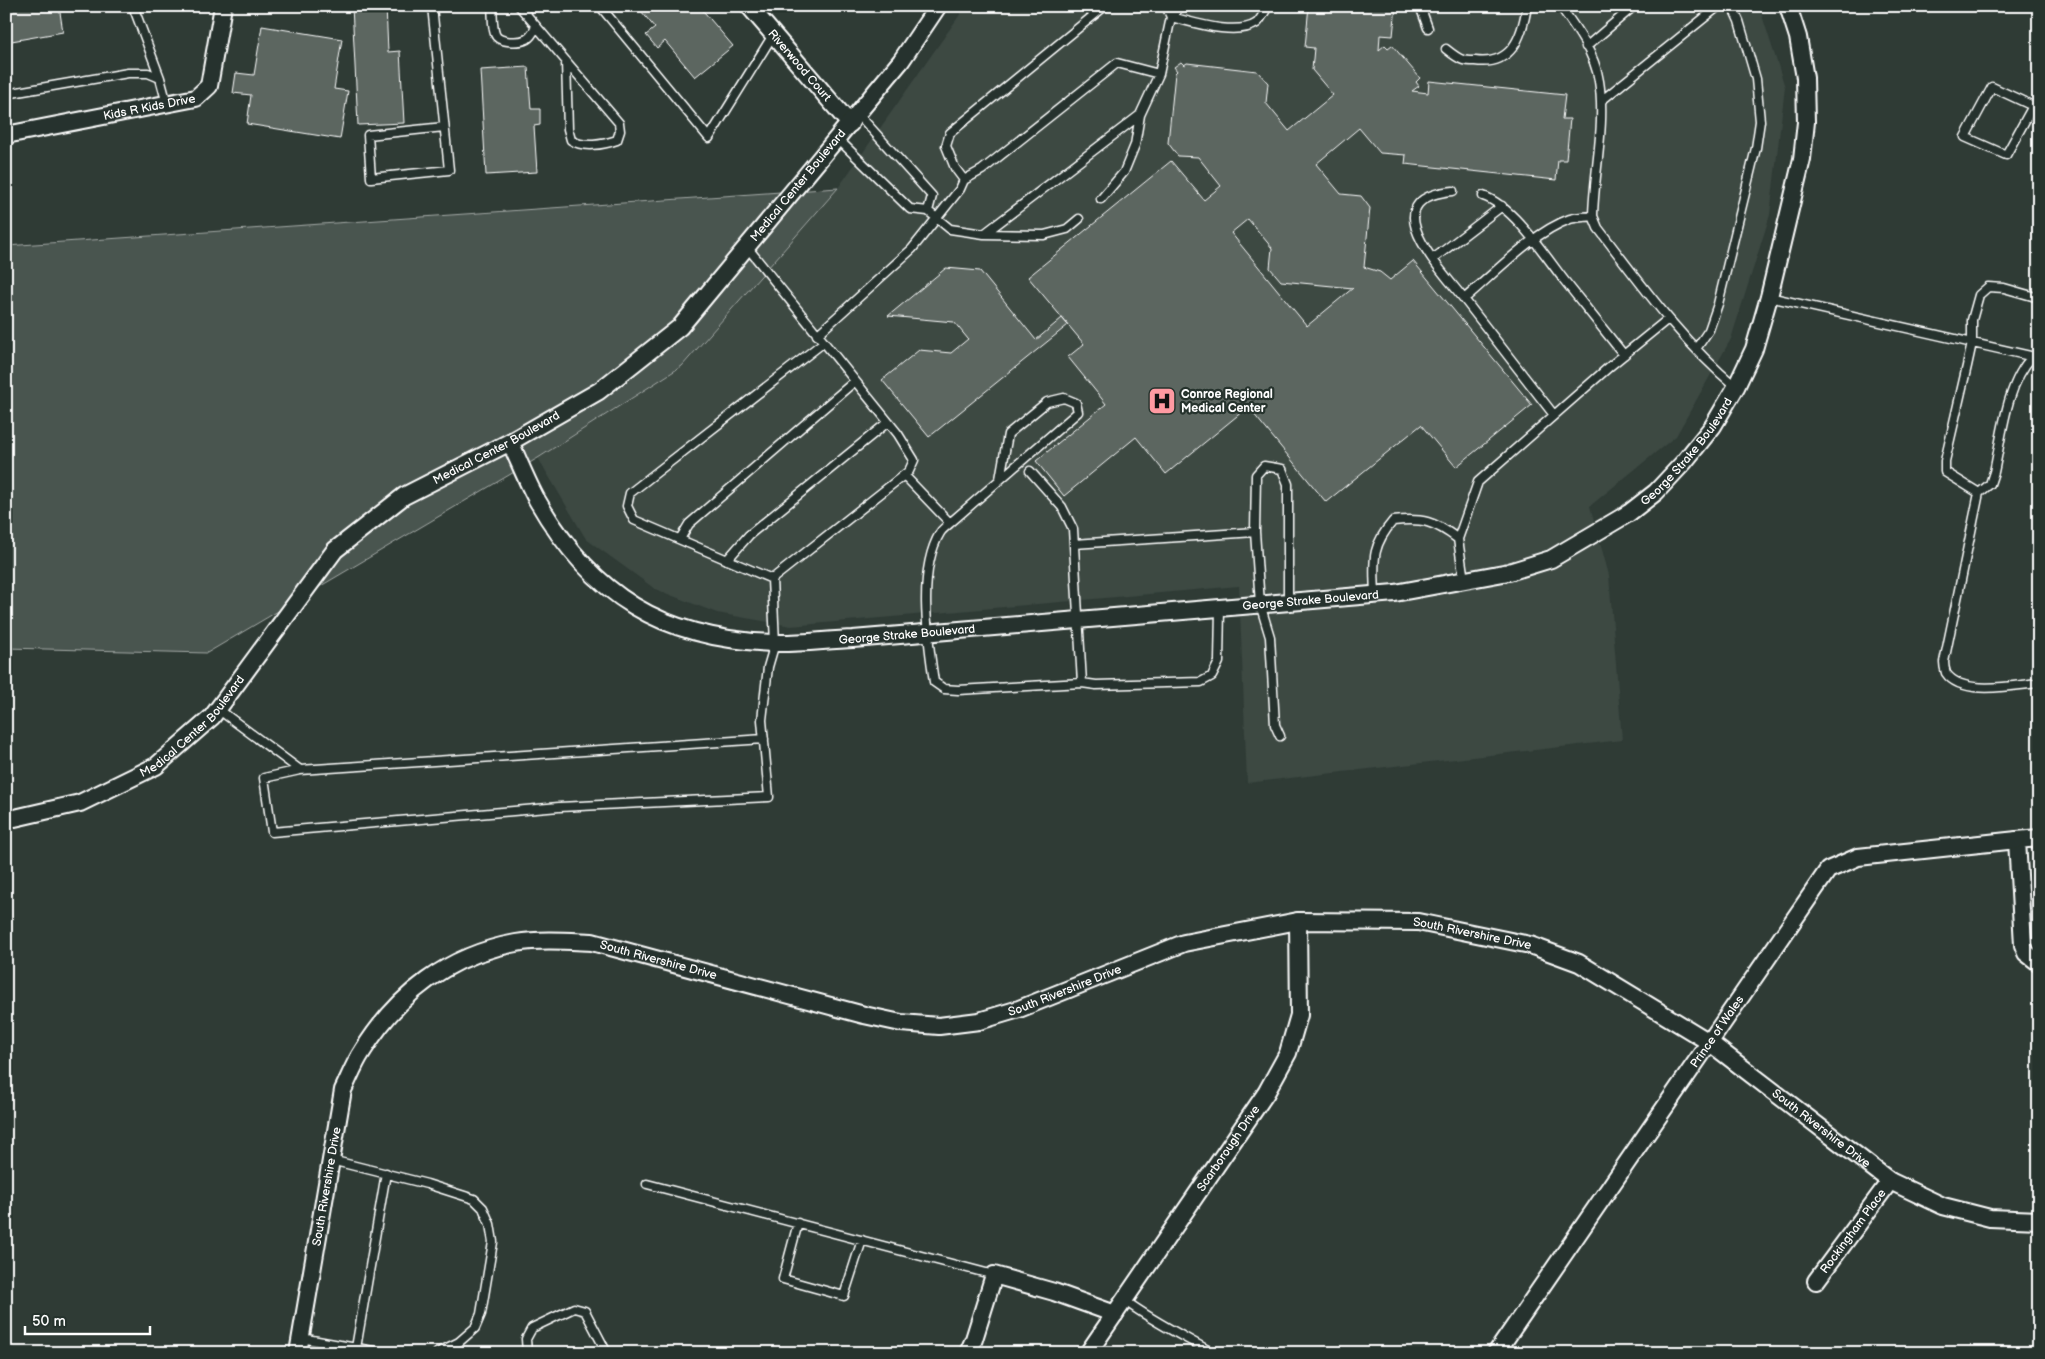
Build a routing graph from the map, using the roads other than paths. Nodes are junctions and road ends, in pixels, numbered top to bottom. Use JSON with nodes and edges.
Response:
{"nodes":[{"id":1,"x":133,"y":6,"type":"edge"},
{"id":2,"x":223,"y":6,"type":"edge"},
{"id":3,"x":432,"y":6,"type":"edge"},
{"id":4,"x":492,"y":6,"type":"edge"},
{"id":5,"x":519,"y":6,"type":"edge"},
{"id":6,"x":600,"y":6,"type":"edge"},
{"id":7,"x":749,"y":6,"type":"edge"},
{"id":8,"x":938,"y":6,"type":"edge"},
{"id":9,"x":1105,"y":6,"type":"edge"},
{"id":10,"x":1166,"y":6,"type":"edge"},
{"id":11,"x":1181,"y":6,"type":"edge"},
{"id":12,"x":1268,"y":6,"type":"edge"},
{"id":13,"x":1420,"y":6,"type":"edge"},
{"id":14,"x":1527,"y":6,"type":"edge"},
{"id":15,"x":1560,"y":6,"type":"edge"},
{"id":16,"x":1634,"y":6,"type":"edge"},
{"id":17,"x":1719,"y":6,"type":"edge"},
{"id":18,"x":1732,"y":6,"type":"edge"},
{"id":19,"x":1788,"y":6,"type":"edge"},
{"id":20,"x":1171,"y":17,"type":"junction"},
{"id":21,"x":536,"y":27,"type":"junction"},
{"id":22,"x":1428,"y":28,"type":"dead end"},
{"id":23,"x":773,"y":35,"type":"junction"},
{"id":24,"x":1586,"y":47,"type":"junction"},
{"id":25,"x":1446,"y":49,"type":"dead end"},
{"id":26,"x":566,"y":61,"type":"junction"},
{"id":27,"x":1159,"y":74,"type":"junction"},
{"id":28,"x":160,"y":78,"type":"junction"},
{"id":29,"x":6,"y":94,"type":"edge"},
{"id":30,"x":1601,"y":101,"type":"junction"},
{"id":31,"x":166,"y":104,"type":"junction"},
{"id":32,"x":2036,"y":107,"type":"edge"},
{"id":33,"x":1140,"y":115,"type":"junction"},
{"id":34,"x":854,"y":119,"type":"junction"},
{"id":35,"x":444,"y":127,"type":"junction"},
{"id":36,"x":6,"y":135,"type":"edge"},
{"id":37,"x":838,"y":138,"type":"junction"},
{"id":38,"x":964,"y":180,"type":"junction"},
{"id":39,"x":1453,"y":191,"type":"dead end"},
{"id":40,"x":1483,"y":196,"type":"dead end"},
{"id":41,"x":1101,"y":199,"type":"dead end"},
{"id":42,"x":1502,"y":206,"type":"junction"},
{"id":43,"x":928,"y":211,"type":"junction"},
{"id":44,"x":1593,"y":216,"type":"junction"},
{"id":45,"x":936,"y":219,"type":"junction"},
{"id":46,"x":1078,"y":219,"type":"dead end"},
{"id":47,"x":984,"y":234,"type":"junction"},
{"id":48,"x":1534,"y":240,"type":"junction"},
{"id":49,"x":747,"y":247,"type":"junction"},
{"id":50,"x":1433,"y":259,"type":"junction"},
{"id":51,"x":1769,"y":297,"type":"junction"},
{"id":52,"x":2039,"y":298,"type":"edge"},
{"id":53,"x":1464,"y":299,"type":"junction"},
{"id":54,"x":1668,"y":319,"type":"junction"},
{"id":55,"x":817,"y":334,"type":"junction"},
{"id":56,"x":824,"y":342,"type":"junction"},
{"id":57,"x":1972,"y":343,"type":"junction"},
{"id":58,"x":1696,"y":349,"type":"junction"},
{"id":59,"x":1624,"y":355,"type":"junction"},
{"id":60,"x":2035,"y":357,"type":"edge"},
{"id":61,"x":855,"y":381,"type":"junction"},
{"id":62,"x":1736,"y":387,"type":"junction"},
{"id":63,"x":1554,"y":415,"type":"junction"},
{"id":64,"x":888,"y":422,"type":"junction"},
{"id":65,"x":510,"y":442,"type":"junction"},
{"id":66,"x":1030,"y":471,"type":"dead end"},
{"id":67,"x":904,"y":474,"type":"junction"},
{"id":68,"x":1000,"y":479,"type":"junction"},
{"id":69,"x":1979,"y":493,"type":"junction"},
{"id":70,"x":950,"y":522,"type":"junction"},
{"id":71,"x":1255,"y":532,"type":"junction"},
{"id":72,"x":680,"y":540,"type":"junction"},
{"id":73,"x":1458,"y":540,"type":"junction"},
{"id":74,"x":1074,"y":544,"type":"junction"},
{"id":75,"x":727,"y":560,"type":"junction"},
{"id":76,"x":772,"y":579,"type":"junction"},
{"id":77,"x":1464,"y":581,"type":"junction"},
{"id":78,"x":1375,"y":594,"type":"junction"},
{"id":79,"x":1288,"y":602,"type":"junction"},
{"id":80,"x":1260,"y":604,"type":"junction"},
{"id":81,"x":1220,"y":608,"type":"junction"},
{"id":82,"x":1080,"y":620,"type":"junction"},
{"id":83,"x":927,"y":632,"type":"junction"},
{"id":84,"x":775,"y":643,"type":"junction"},
{"id":85,"x":1082,"y":683,"type":"junction"},
{"id":86,"x":2039,"y":683,"type":"edge"},
{"id":87,"x":218,"y":709,"type":"junction"},
{"id":88,"x":1280,"y":736,"type":"dead end"},
{"id":89,"x":764,"y":739,"type":"junction"},
{"id":90,"x":300,"y":770,"type":"junction"},
{"id":91,"x":6,"y":820,"type":"edge"},
{"id":92,"x":2039,"y":838,"type":"edge"},
{"id":93,"x":2017,"y":840,"type":"junction"},
{"id":94,"x":1298,"y":920,"type":"junction"},
{"id":95,"x":2039,"y":963,"type":"edge"},
{"id":96,"x":1709,"y":1042,"type":"junction"},
{"id":97,"x":331,"y":1160,"type":"junction"},
{"id":98,"x":386,"y":1173,"type":"junction"},
{"id":99,"x":1890,"y":1180,"type":"junction"},
{"id":100,"x":647,"y":1184,"type":"dead end"},
{"id":101,"x":2039,"y":1220,"type":"edge"},
{"id":102,"x":798,"y":1223,"type":"junction"},
{"id":103,"x":862,"y":1240,"type":"junction"},
{"id":104,"x":994,"y":1275,"type":"junction"},
{"id":105,"x":1816,"y":1281,"type":"dead end"},
{"id":106,"x":1120,"y":1307,"type":"junction"},
{"id":107,"x":299,"y":1345,"type":"edge"},
{"id":108,"x":356,"y":1348,"type":"junction"},
{"id":109,"x":384,"y":1353,"type":"edge"},
{"id":110,"x":437,"y":1353,"type":"edge"},
{"id":111,"x":527,"y":1353,"type":"edge"},
{"id":112,"x":607,"y":1353,"type":"edge"},
{"id":113,"x":968,"y":1353,"type":"edge"},
{"id":114,"x":1088,"y":1353,"type":"edge"},
{"id":115,"x":1213,"y":1353,"type":"edge"},
{"id":116,"x":1496,"y":1353,"type":"edge"}],
"edges":[{"from":1,"to":28,"type":"lane"},
{"from":2,"to":31,"type":"street","name":"Kids R Kids Drive"},
{"from":3,"to":35,"type":"lane"},
{"from":4,"to":21,"type":"lane"},
{"from":5,"to":21,"type":"lane"},
{"from":6,"to":23,"type":"lane"},
{"from":7,"to":23,"type":"street","name":"Riverwood Court"},
{"from":8,"to":34,"type":"street","name":"Medical Center Boulevard"},
{"from":9,"to":38,"type":"lane"},
{"from":10,"to":20,"type":"lane"},
{"from":11,"to":20,"type":"lane"},
{"from":12,"to":20,"type":"lane"},
{"from":13,"to":22,"type":"lane"},
{"from":14,"to":25,"type":"lane"},
{"from":15,"to":24,"type":"lane"},
{"from":16,"to":24,"type":"lane"},
{"from":17,"to":30,"type":"lane"},
{"from":18,"to":58,"type":"lane"},
{"from":19,"to":51,"type":"street","name":"George Strake Boulevard"},
{"from":20,"to":27,"type":"lane"},
{"from":21,"to":26,"type":"lane"},
{"from":23,"to":34,"type":"street","name":"Riverwood Court"},
{"from":24,"to":30,"type":"lane"},
{"from":26,"to":26,"type":"lane"},
{"from":27,"to":33,"type":"lane"},
{"from":27,"to":38,"type":"lane"},
{"from":28,"to":29,"type":"lane"},
{"from":28,"to":31,"type":"lane"},
{"from":30,"to":44,"type":"lane"},
{"from":31,"to":36,"type":"street","name":"Kids R Kids Drive"},
{"from":32,"to":32,"type":"lane"},
{"from":33,"to":41,"type":"lane"},
{"from":33,"to":47,"type":"lane"},
{"from":34,"to":37,"type":"street","name":"Medical Center Boulevard"},
{"from":34,"to":43,"type":"lane"},
{"from":35,"to":35,"type":"lane"},
{"from":37,"to":43,"type":"lane"},
{"from":37,"to":49,"type":"street","name":"Medical Center Boulevard"},
{"from":38,"to":45,"type":"lane"},
{"from":39,"to":50,"type":"lane"},
{"from":40,"to":42,"type":"lane"},
{"from":42,"to":48,"type":"lane"},
{"from":42,"to":50,"type":"lane"},
{"from":43,"to":45,"type":"lane"},
{"from":44,"to":48,"type":"lane"},
{"from":44,"to":54,"type":"lane"},
{"from":45,"to":47,"type":"lane"},
{"from":45,"to":55,"type":"lane"},
{"from":46,"to":47,"type":"lane"},
{"from":48,"to":53,"type":"lane"},
{"from":48,"to":59,"type":"lane"},
{"from":49,"to":55,"type":"lane"},
{"from":49,"to":65,"type":"street","name":"Medical Center Boulevard"},
{"from":50,"to":53,"type":"lane"},
{"from":51,"to":57,"type":"lane"},
{"from":51,"to":62,"type":"street","name":"George Strake Boulevard"},
{"from":52,"to":57,"type":"lane"},
{"from":53,"to":63,"type":"lane"},
{"from":54,"to":58,"type":"lane"},
{"from":54,"to":59,"type":"lane"},
{"from":55,"to":56,"type":"lane"},
{"from":56,"to":61,"type":"lane"},
{"from":56,"to":72,"type":"lane"},
{"from":57,"to":60,"type":"lane"},
{"from":57,"to":69,"type":"lane"},
{"from":58,"to":62,"type":"lane"},
{"from":59,"to":63,"type":"lane"},
{"from":60,"to":69,"type":"lane"},
{"from":61,"to":64,"type":"lane"},
{"from":61,"to":72,"type":"lane"},
{"from":62,"to":77,"type":"street","name":"George Strake Boulevard"},
{"from":63,"to":73,"type":"lane"},
{"from":64,"to":67,"type":"lane"},
{"from":64,"to":75,"type":"lane"},
{"from":65,"to":84,"type":"street","name":"George Strake Boulevard"},
{"from":65,"to":87,"type":"street","name":"Medical Center Boulevard"},
{"from":66,"to":74,"type":"lane"},
{"from":67,"to":70,"type":"lane"},
{"from":67,"to":76,"type":"lane"},
{"from":68,"to":68,"type":"lane"},
{"from":68,"to":70,"type":"lane"},
{"from":69,"to":86,"type":"lane"},
{"from":70,"to":83,"type":"lane"},
{"from":71,"to":74,"type":"lane"},
{"from":71,"to":79,"type":"lane"},
{"from":71,"to":80,"type":"lane"},
{"from":72,"to":75,"type":"lane"},
{"from":73,"to":77,"type":"lane"},
{"from":73,"to":78,"type":"lane"},
{"from":74,"to":82,"type":"lane"},
{"from":75,"to":76,"type":"lane"},
{"from":76,"to":84,"type":"lane"},
{"from":77,"to":78,"type":"street","name":"George Strake Boulevard"},
{"from":78,"to":79,"type":"street","name":"George Strake Boulevard"},
{"from":79,"to":80,"type":"street","name":"George Strake Boulevard"},
{"from":80,"to":81,"type":"street","name":"George Strake Boulevard"},
{"from":80,"to":88,"type":"lane"},
{"from":81,"to":82,"type":"street","name":"George Strake Boulevard"},
{"from":81,"to":85,"type":"lane"},
{"from":82,"to":83,"type":"street","name":"George Strake Boulevard"},
{"from":82,"to":85,"type":"lane"},
{"from":83,"to":84,"type":"street","name":"George Strake Boulevard"},
{"from":83,"to":85,"type":"lane"},
{"from":84,"to":89,"type":"lane"},
{"from":87,"to":90,"type":"lane"},
{"from":87,"to":91,"type":"street","name":"Medical Center Boulevard"},
{"from":89,"to":90,"type":"lane"},
{"from":89,"to":90,"type":"lane"},
{"from":92,"to":93,"type":"street","name":"Prince of Wales"},
{"from":93,"to":95,"type":"street"},
{"from":93,"to":96,"type":"street","name":"Prince of Wales"},
{"from":94,"to":96,"type":"street","name":"South Rivershire Drive"},
{"from":94,"to":97,"type":"street","name":"South Rivershire Drive"},
{"from":94,"to":106,"type":"street","name":"Scarborough Drive"},
{"from":96,"to":99,"type":"street","name":"South Rivershire Drive"},
{"from":96,"to":116,"type":"street","name":"Prince of Wales"},
{"from":97,"to":98,"type":"lane"},
{"from":97,"to":107,"type":"street","name":"South Rivershire Drive"},
{"from":98,"to":108,"type":"lane"},
{"from":98,"to":110,"type":"lane"},
{"from":99,"to":101,"type":"street","name":"South Rivershire Drive"},
{"from":99,"to":105,"type":"street","name":"Rockingham Place"},
{"from":100,"to":102,"type":"lane"},
{"from":102,"to":103,"type":"lane"},
{"from":102,"to":103,"type":"lane"},
{"from":103,"to":104,"type":"lane"},
{"from":104,"to":106,"type":"street"},
{"from":104,"to":113,"type":"street"},
{"from":106,"to":114,"type":"street","name":"Scarborough Drive"},
{"from":106,"to":115,"type":"lane"},
{"from":107,"to":108,"type":"lane"},
{"from":108,"to":109,"type":"lane"},
{"from":111,"to":112,"type":"lane"}]}
